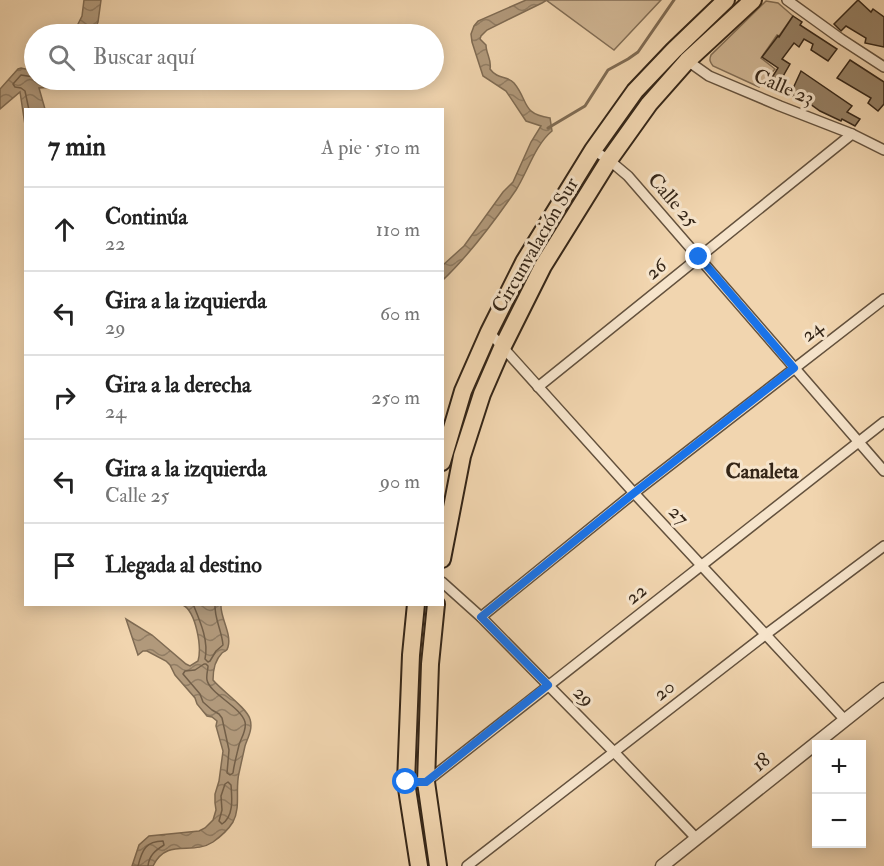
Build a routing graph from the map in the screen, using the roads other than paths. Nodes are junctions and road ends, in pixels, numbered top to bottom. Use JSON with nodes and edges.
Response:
{"nodes":[{"id":1,"x":726,"y":0,"type":"edge"},
{"id":2,"x":753,"y":0,"type":"edge"},
{"id":3,"x":787,"y":0,"type":"edge"},
{"id":4,"x":674,"y":50,"type":"junction"},
{"id":5,"x":687,"y":62,"type":"junction"},
{"id":6,"x":884,"y":67,"type":"edge"},
{"id":7,"x":852,"y":134,"type":"junction"},
{"id":8,"x":593,"y":150,"type":"junction"},
{"id":9,"x":884,"y":150,"type":"edge"},
{"id":10,"x":609,"y":160,"type":"junction"},
{"id":11,"x":699,"y":257,"type":"junction"},
{"id":12,"x":884,"y":299,"type":"edge"},
{"id":13,"x":489,"y":332,"type":"junction"},
{"id":14,"x":502,"y":348,"type":"junction"},
{"id":15,"x":794,"y":368,"type":"junction"},
{"id":16,"x":538,"y":387,"type":"junction"},
{"id":17,"x":884,"y":422,"type":"edge"},
{"id":18,"x":858,"y":442,"type":"junction"},
{"id":19,"x":444,"y":455,"type":"edge"},
{"id":20,"x":884,"y":471,"type":"edge"},
{"id":21,"x":634,"y":493,"type":"junction"},
{"id":22,"x":884,"y":546,"type":"edge"},
{"id":23,"x":444,"y":549,"type":"edge"},
{"id":24,"x":701,"y":565,"type":"junction"},
{"id":25,"x":444,"y":584,"type":"edge"},
{"id":26,"x":416,"y":606,"type":"edge"},
{"id":27,"x":436,"y":606,"type":"edge"},
{"id":28,"x":481,"y":617,"type":"junction"},
{"id":29,"x":765,"y":635,"type":"junction"},
{"id":30,"x":548,"y":685,"type":"junction"},
{"id":31,"x":884,"y":689,"type":"edge"},
{"id":32,"x":844,"y":720,"type":"junction"},
{"id":33,"x":614,"y":752,"type":"junction"},
{"id":34,"x":406,"y":782,"type":"junction"},
{"id":35,"x":426,"y":782,"type":"junction"},
{"id":36,"x":696,"y":838,"type":"junction"},
{"id":37,"x":419,"y":866,"type":"edge"},
{"id":38,"x":438,"y":866,"type":"edge"},
{"id":39,"x":467,"y":866,"type":"edge"},
{"id":40,"x":662,"y":866,"type":"edge"}],
"edges":[{"from":1,"to":4,"type":"highway","name":"Circunvalación Sur"},
{"from":2,"to":5,"type":"highway","name":"Circunvalación Sur"},
{"from":3,"to":6,"type":"street"},
{"from":4,"to":5,"type":"street","name":"Calle 23"},
{"from":4,"to":8,"type":"highway","name":"Circunvalación Sur"},
{"from":5,"to":7,"type":"street","name":"Calle 23"},
{"from":5,"to":10,"type":"highway","name":"Circunvalación Sur"},
{"from":7,"to":9,"type":"street","name":"Calle 23"},
{"from":7,"to":11,"type":"street","name":"26"},
{"from":8,"to":10,"type":"street","name":"Calle 25"},
{"from":8,"to":13,"type":"highway","name":"Circunvalación Sur"},
{"from":10,"to":11,"type":"street","name":"Calle 25"},
{"from":10,"to":14,"type":"highway","name":"Circunvalación Sur"},
{"from":11,"to":15,"type":"street","name":"Calle 25"},
{"from":11,"to":16,"type":"street","name":"26"},
{"from":12,"to":15,"type":"street","name":"24"},
{"from":13,"to":14,"type":"street","name":"27"},
{"from":13,"to":19,"type":"highway","name":"Circunvalación Sur"},
{"from":14,"to":16,"type":"street","name":"27"},
{"from":14,"to":23,"type":"highway","name":"Circunvalación Sur"},
{"from":15,"to":18,"type":"street","name":"Calle 25"},
{"from":15,"to":21,"type":"street","name":"24"},
{"from":16,"to":21,"type":"street","name":"27"},
{"from":17,"to":18,"type":"street","name":"22"},
{"from":18,"to":20,"type":"street","name":"Calle 25"},
{"from":18,"to":24,"type":"street","name":"22"},
{"from":21,"to":24,"type":"street","name":"27"},
{"from":21,"to":28,"type":"street","name":"24"},
{"from":22,"to":29,"type":"street","name":"20"},
{"from":24,"to":29,"type":"street","name":"27"},
{"from":24,"to":30,"type":"street","name":"22"},
{"from":25,"to":28,"type":"street","name":"29"},
{"from":26,"to":34,"type":"highway"},
{"from":27,"to":35,"type":"highway"},
{"from":28,"to":30,"type":"street","name":"29"},
{"from":29,"to":32,"type":"street","name":"27"},
{"from":29,"to":33,"type":"street","name":"20"},
{"from":30,"to":33,"type":"street","name":"29"},
{"from":30,"to":35,"type":"street","name":"22"},
{"from":31,"to":32,"type":"street","name":"18"},
{"from":32,"to":36,"type":"street","name":"18"},
{"from":33,"to":36,"type":"street","name":"29"},
{"from":33,"to":39,"type":"street","name":"20"},
{"from":34,"to":35,"type":"street"},
{"from":34,"to":37,"type":"highway"},
{"from":35,"to":38,"type":"highway"},
{"from":36,"to":40,"type":"street","name":"18"}]}
